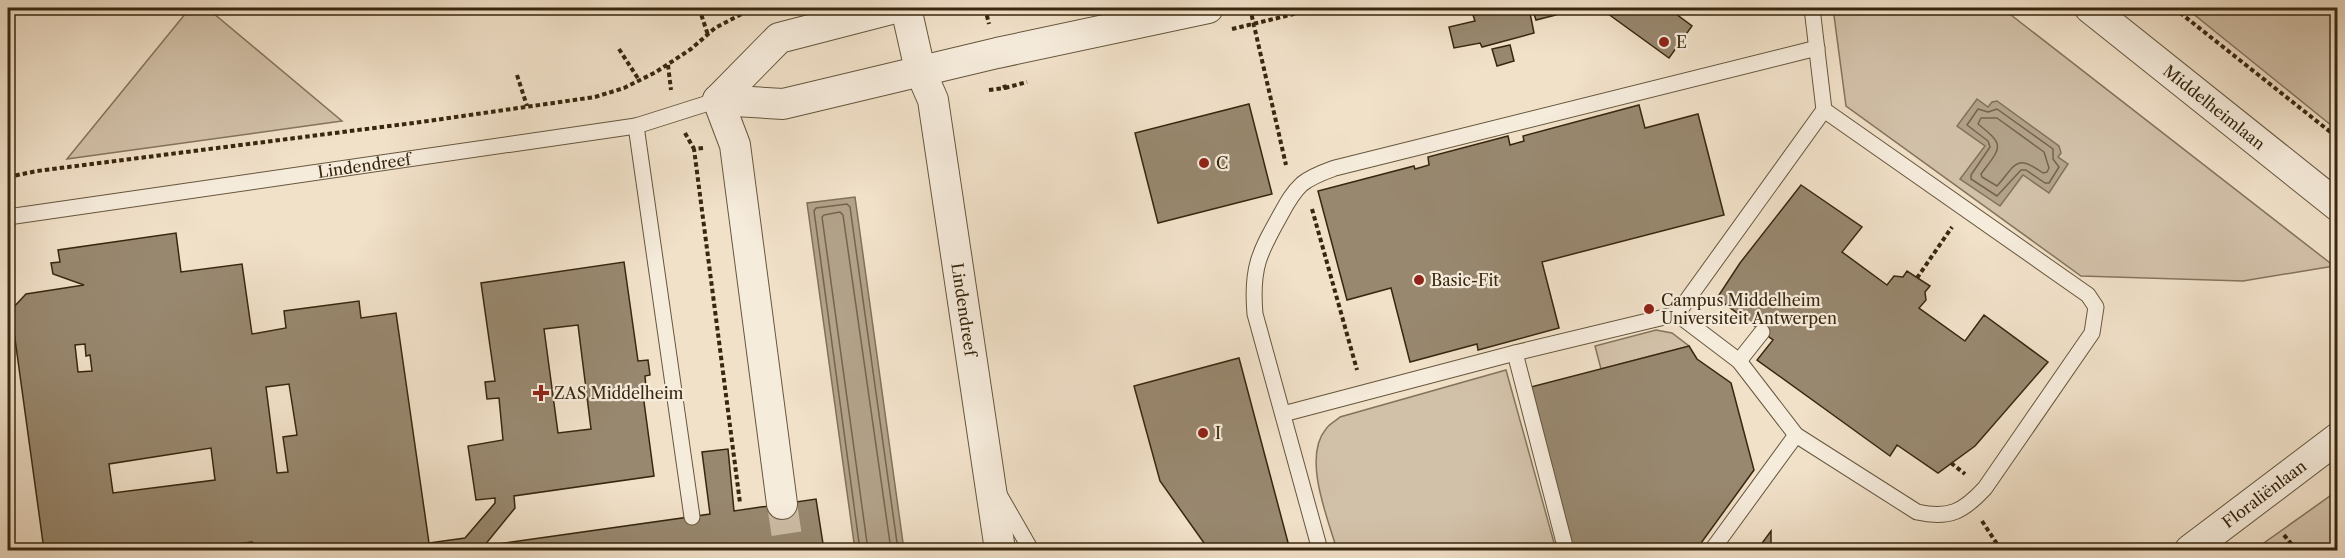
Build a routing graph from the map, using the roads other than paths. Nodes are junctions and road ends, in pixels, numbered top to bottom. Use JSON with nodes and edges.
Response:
{"nodes":[{"id":1,"x":895,"y":8,"type":"edge"},
{"id":2,"x":906,"y":8,"type":"edge"},
{"id":3,"x":1208,"y":8,"type":"edge"},
{"id":4,"x":1812,"y":8,"type":"edge"},
{"id":5,"x":2090,"y":8,"type":"edge"},
{"id":6,"x":1817,"y":48,"type":"junction"},
{"id":7,"x":920,"y":70,"type":"junction"},
{"id":8,"x":718,"y":100,"type":"junction"},
{"id":9,"x":1824,"y":110,"type":"junction"},
{"id":10,"x":636,"y":126,"type":"junction"},
{"id":11,"x":2337,"y":206,"type":"edge"},
{"id":12,"x":8,"y":217,"type":"edge"},
{"id":13,"x":1677,"y":314,"type":"junction"},
{"id":14,"x":1762,"y":332,"type":"dead end"},
{"id":15,"x":1515,"y":353,"type":"junction"},
{"id":16,"x":1739,"y":361,"type":"junction"},
{"id":17,"x":1283,"y":414,"type":"junction"},
{"id":18,"x":1796,"y":435,"type":"junction"},
{"id":19,"x":2337,"y":438,"type":"edge"},
{"id":20,"x":989,"y":478,"type":"junction"},
{"id":21,"x":782,"y":504,"type":"tunnel mouth"},
{"id":22,"x":693,"y":517,"type":"dead end"},
{"id":23,"x":1000,"y":550,"type":"edge"},
{"id":24,"x":1031,"y":550,"type":"edge"},
{"id":25,"x":1320,"y":550,"type":"edge"},
{"id":26,"x":1566,"y":550,"type":"edge"},
{"id":27,"x":1712,"y":550,"type":"edge"},
{"id":28,"x":2190,"y":550,"type":"edge"}],
"edges":[{"from":1,"to":8,"type":"street","name":"Lindendreef"},
{"from":2,"to":7,"type":"street"},
{"from":3,"to":7,"type":"street","name":"Lindendreef"},
{"from":4,"to":6,"type":"lane"},
{"from":5,"to":11,"type":"street","name":"Middelheimlaan"},
{"from":6,"to":9,"type":"lane"},
{"from":6,"to":17,"type":"lane"},
{"from":7,"to":8,"type":"street","name":"Lindendreef"},
{"from":7,"to":20,"type":"street","name":"Lindendreef"},
{"from":8,"to":10,"type":"lane","name":"Lindendreef"},
{"from":8,"to":21,"type":"street"},
{"from":9,"to":13,"type":"lane"},
{"from":9,"to":18,"type":"lane"},
{"from":10,"to":12,"type":"lane","name":"Lindendreef"},
{"from":10,"to":22,"type":"lane"},
{"from":13,"to":15,"type":"lane"},
{"from":13,"to":16,"type":"lane"},
{"from":14,"to":16,"type":"lane"},
{"from":15,"to":17,"type":"lane"},
{"from":15,"to":26,"type":"lane"},
{"from":16,"to":18,"type":"lane"},
{"from":17,"to":25,"type":"lane"},
{"from":18,"to":27,"type":"lane"},
{"from":19,"to":28,"type":"street","name":"Floraliënlaan"},
{"from":20,"to":23,"type":"street","name":"Lindendreef"},
{"from":20,"to":24,"type":"lane"}]}
